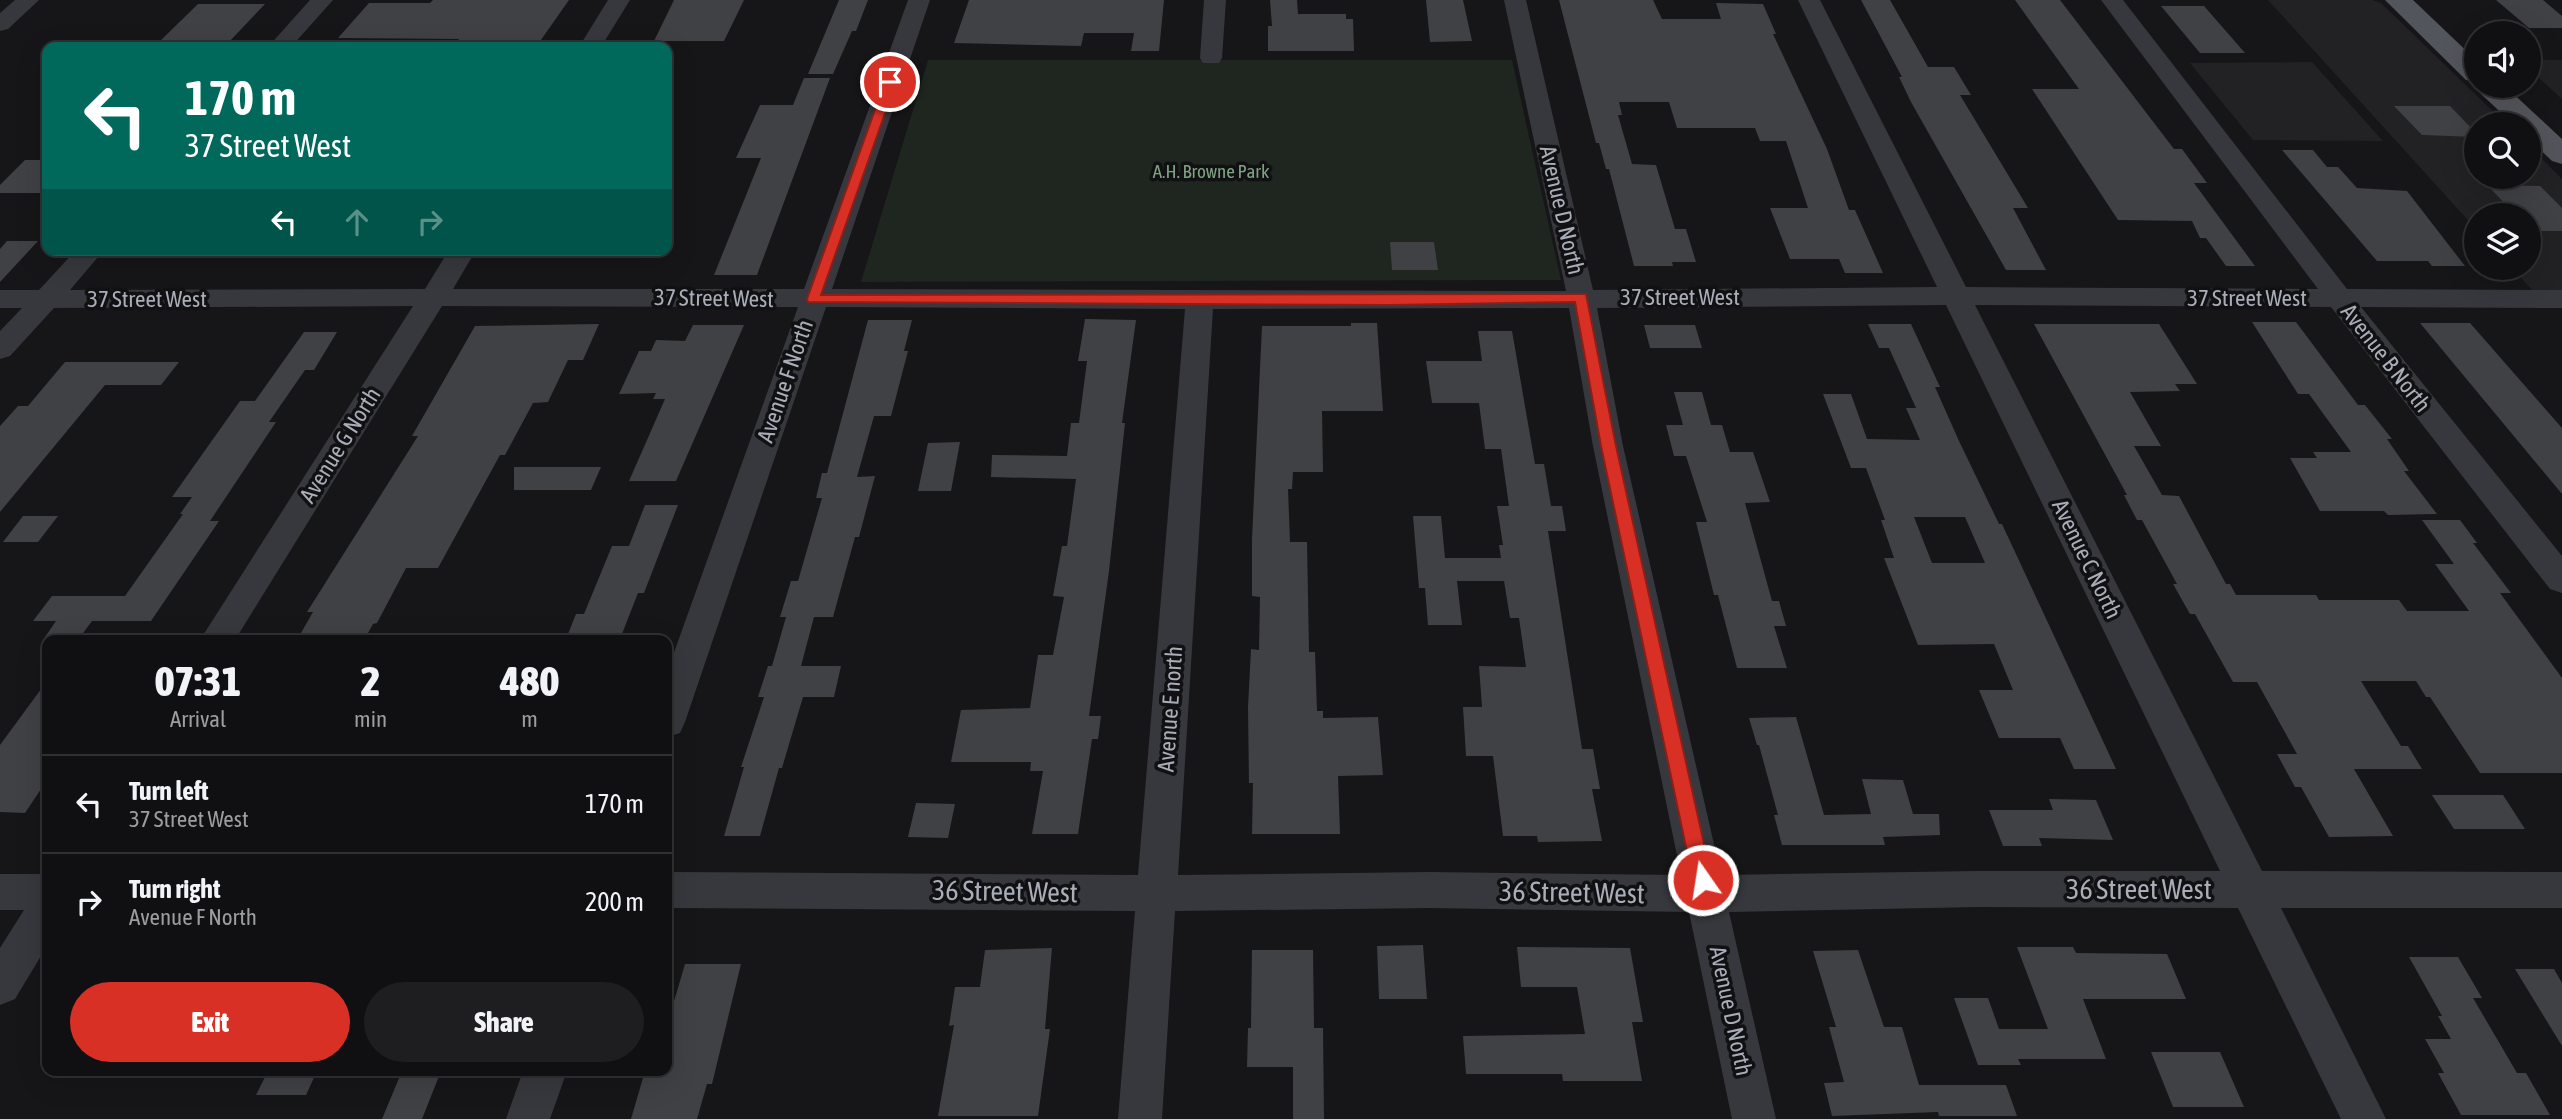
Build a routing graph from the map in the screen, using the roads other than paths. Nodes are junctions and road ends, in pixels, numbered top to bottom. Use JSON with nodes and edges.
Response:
{"nodes":[{"id":1,"x":28,"y":0,"type":"edge"},
{"id":2,"x":323,"y":0,"type":"edge"},
{"id":3,"x":619,"y":0,"type":"edge"},
{"id":4,"x":919,"y":0,"type":"edge"},
{"id":5,"x":1215,"y":0,"type":"edge"},
{"id":6,"x":1515,"y":0,"type":"edge"},
{"id":7,"x":1809,"y":0,"type":"edge"},
{"id":8,"x":2112,"y":0,"type":"edge"},
{"id":9,"x":2398,"y":0,"type":"edge"},
{"id":10,"x":2430,"y":0,"type":"edge"},
{"id":11,"x":0,"y":24,"type":"edge"},
{"id":12,"x":2464,"y":30,"type":"edge"},
{"id":13,"x":284,"y":42,"type":"edge"},
{"id":14,"x":593,"y":42,"type":"edge"},
{"id":15,"x":1211,"y":58,"type":"dead end"},
{"id":16,"x":2464,"y":63,"type":"edge"},
{"id":17,"x":2502,"y":98,"type":"edge"},
{"id":18,"x":2538,"y":98,"type":"edge"},
{"id":19,"x":2562,"y":120,"type":"edge"},
{"id":20,"x":2562,"y":155,"type":"edge"},
{"id":21,"x":85,"y":256,"type":"edge"},
{"id":22,"x":459,"y":256,"type":"edge"},
{"id":23,"x":1958,"y":296,"type":"junction"},
{"id":24,"x":1581,"y":297,"type":"junction"},
{"id":25,"x":433,"y":298,"type":"junction"},
{"id":26,"x":2339,"y":298,"type":"junction"},
{"id":27,"x":0,"y":299,"type":"edge"},
{"id":28,"x":46,"y":299,"type":"junction"},
{"id":29,"x":813,"y":299,"type":"junction"},
{"id":30,"x":1200,"y":299,"type":"junction"},
{"id":31,"x":2562,"y":299,"type":"edge"},
{"id":32,"x":0,"y":349,"type":"edge"},
{"id":33,"x":2562,"y":580,"type":"edge"},
{"id":34,"x":220,"y":635,"type":"edge"},
{"id":35,"x":672,"y":708,"type":"edge"},
{"id":36,"x":672,"y":890,"type":"edge"},
{"id":37,"x":2250,"y":890,"type":"junction"},
{"id":38,"x":2562,"y":890,"type":"edge"},
{"id":39,"x":0,"y":892,"type":"edge"},
{"id":40,"x":42,"y":892,"type":"edge"},
{"id":41,"x":1157,"y":893,"type":"junction"},
{"id":42,"x":1706,"y":894,"type":"junction"},
{"id":43,"x":42,"y":918,"type":"edge"},
{"id":44,"x":0,"y":985,"type":"edge"},
{"id":45,"x":543,"y":1076,"type":"edge"},
{"id":46,"x":528,"y":1119,"type":"edge"},
{"id":47,"x":1140,"y":1119,"type":"edge"},
{"id":48,"x":1754,"y":1119,"type":"edge"},
{"id":49,"x":2364,"y":1119,"type":"edge"}],
"edges":[{"from":1,"to":11,"type":"street"},
{"from":2,"to":13,"type":"street"},
{"from":3,"to":14,"type":"street"},
{"from":4,"to":29,"type":"street","name":"Avenue F North"},
{"from":5,"to":15,"type":"street"},
{"from":6,"to":24,"type":"street","name":"Avenue D North"},
{"from":7,"to":23,"type":"street","name":"Avenue C North"},
{"from":8,"to":26,"type":"street","name":"Avenue B North"},
{"from":9,"to":16,"type":"main road"},
{"from":10,"to":12,"type":"main road"},
{"from":17,"to":20,"type":"main road"},
{"from":18,"to":19,"type":"main road"},
{"from":21,"to":28,"type":"street"},
{"from":22,"to":25,"type":"street","name":"Avenue G North"},
{"from":23,"to":24,"type":"street","name":"37 Street West"},
{"from":23,"to":26,"type":"street","name":"37 Street West"},
{"from":23,"to":37,"type":"street","name":"Avenue C North"},
{"from":24,"to":30,"type":"street","name":"37 Street West"},
{"from":24,"to":42,"type":"street","name":"Avenue D North"},
{"from":25,"to":28,"type":"street","name":"37 Street West"},
{"from":25,"to":29,"type":"street","name":"37 Street West"},
{"from":25,"to":34,"type":"street","name":"Avenue G North"},
{"from":26,"to":31,"type":"street","name":"37 Street West"},
{"from":26,"to":33,"type":"street","name":"Avenue B North"},
{"from":27,"to":28,"type":"street","name":"37 Street West"},
{"from":28,"to":32,"type":"street"},
{"from":29,"to":30,"type":"street","name":"37 Street West"},
{"from":29,"to":35,"type":"street","name":"Avenue F North"},
{"from":30,"to":41,"type":"street","name":"Avenue E north"},
{"from":36,"to":41,"type":"street","name":"36 Street West"},
{"from":37,"to":38,"type":"street","name":"36 Street West"},
{"from":37,"to":42,"type":"street","name":"36 Street West"},
{"from":37,"to":49,"type":"street","name":"Avenue C North"},
{"from":39,"to":40,"type":"street"},
{"from":41,"to":42,"type":"street","name":"36 Street West"},
{"from":41,"to":47,"type":"street","name":"Avenue E north"},
{"from":42,"to":48,"type":"street","name":"Avenue D North"},
{"from":43,"to":44,"type":"street"},
{"from":45,"to":46,"type":"street"}]}
